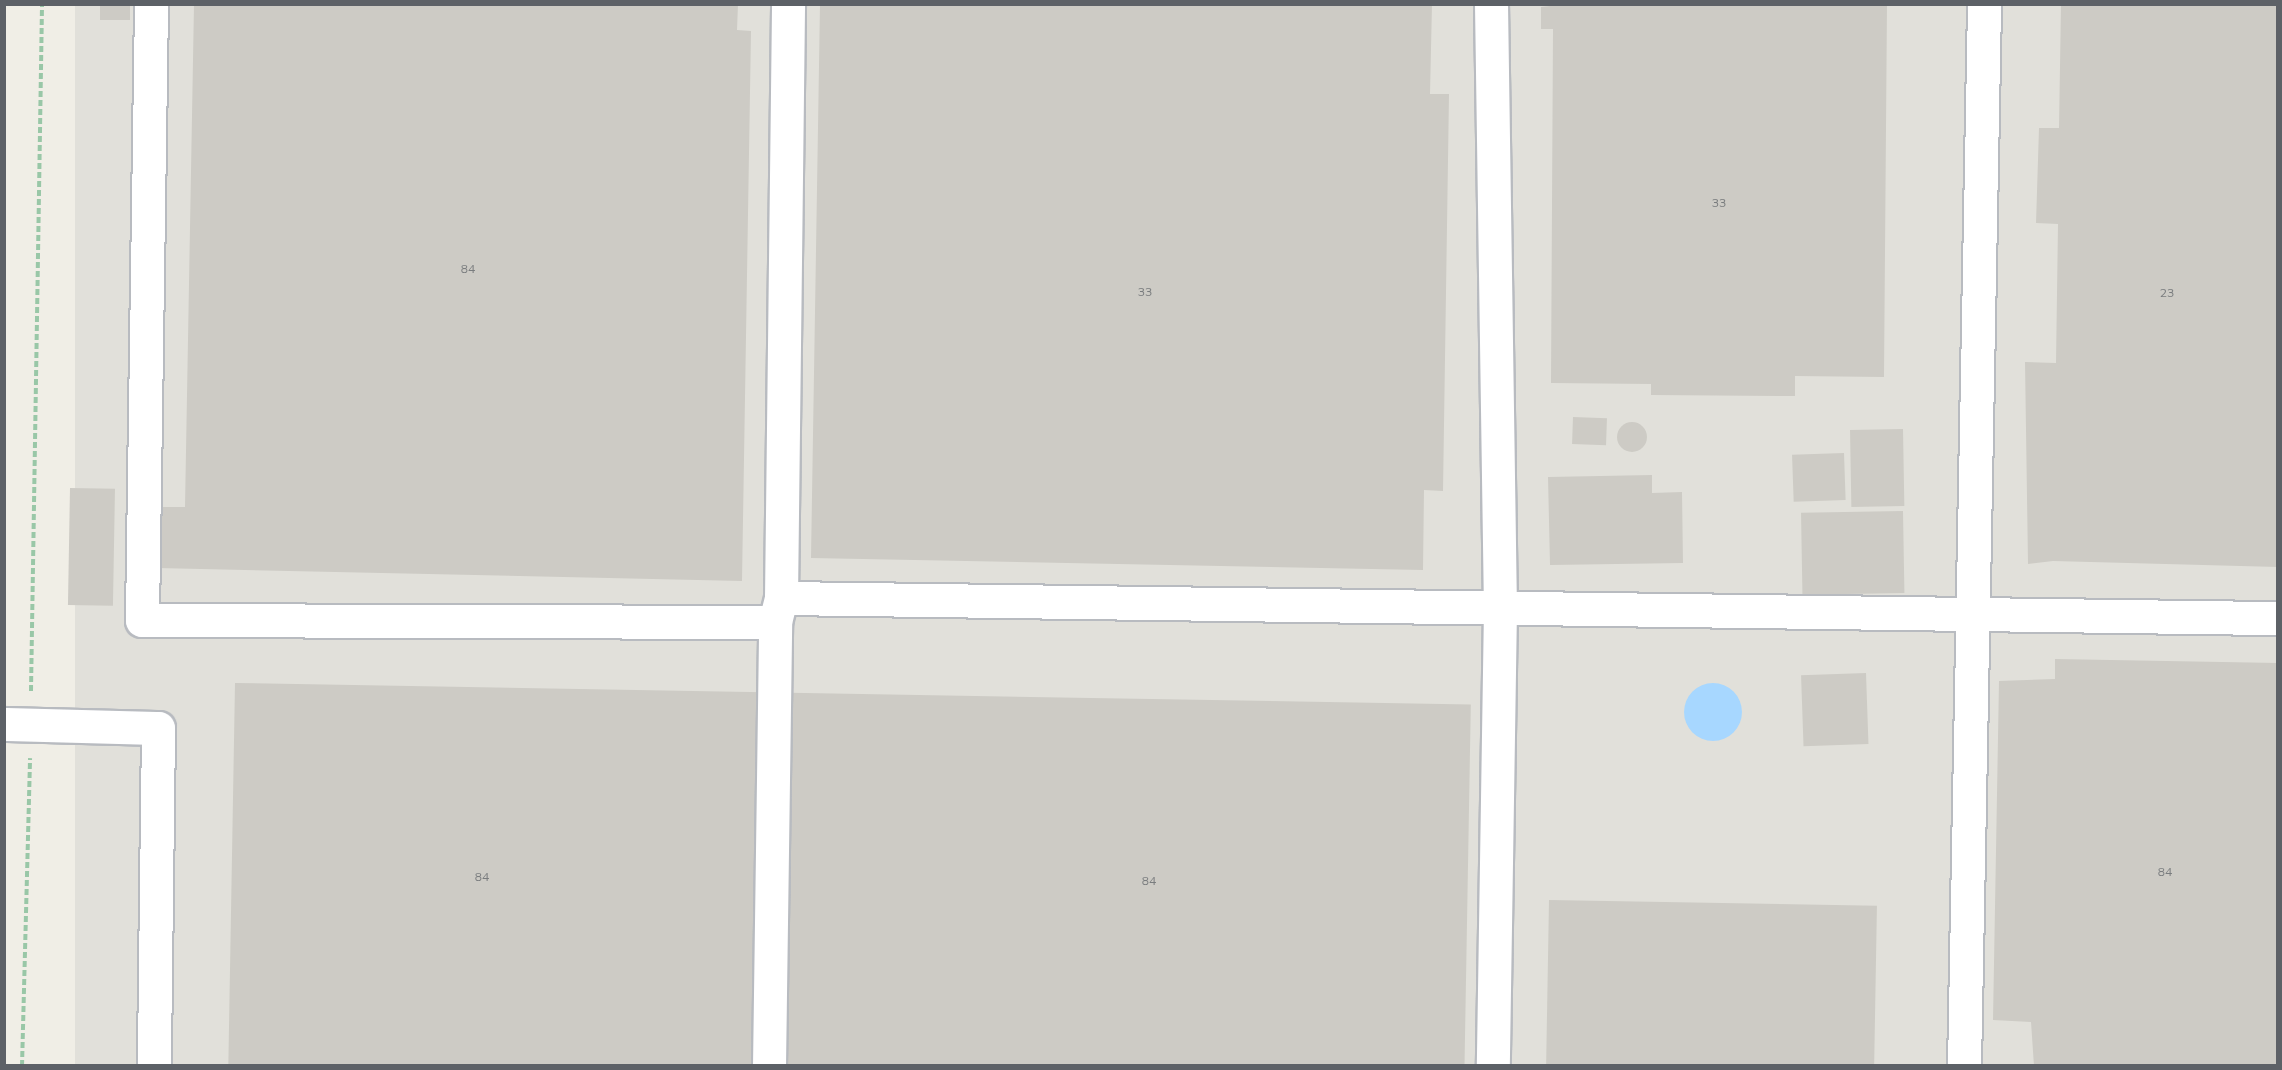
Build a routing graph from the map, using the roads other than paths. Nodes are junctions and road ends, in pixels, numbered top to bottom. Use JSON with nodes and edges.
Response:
{"nodes":[{"id":1,"x":151,"y":4,"type":"edge"},
{"id":2,"x":788,"y":4,"type":"edge"},
{"id":3,"x":1491,"y":4,"type":"edge"},
{"id":4,"x":1984,"y":4,"type":"edge"},
{"id":5,"x":1500,"y":608,"type":"junction"},
{"id":6,"x":778,"y":610,"type":"junction"},
{"id":7,"x":1971,"y":614,"type":"junction"},
{"id":8,"x":2277,"y":618,"type":"edge"},
{"id":9,"x":17,"y":724,"type":"edge"},
{"id":10,"x":154,"y":1065,"type":"edge"},
{"id":11,"x":769,"y":1065,"type":"edge"},
{"id":12,"x":1493,"y":1065,"type":"edge"},
{"id":13,"x":1964,"y":1065,"type":"edge"}],
"edges":[{"from":1,"to":6,"type":"lane"},
{"from":2,"to":6,"type":"lane"},
{"from":3,"to":5,"type":"lane"},
{"from":4,"to":7,"type":"lane"},
{"from":5,"to":6,"type":"lane"},
{"from":5,"to":7,"type":"lane"},
{"from":5,"to":12,"type":"lane"},
{"from":6,"to":11,"type":"lane"},
{"from":7,"to":8,"type":"lane"},
{"from":7,"to":13,"type":"lane"},
{"from":9,"to":10,"type":"lane"}]}
